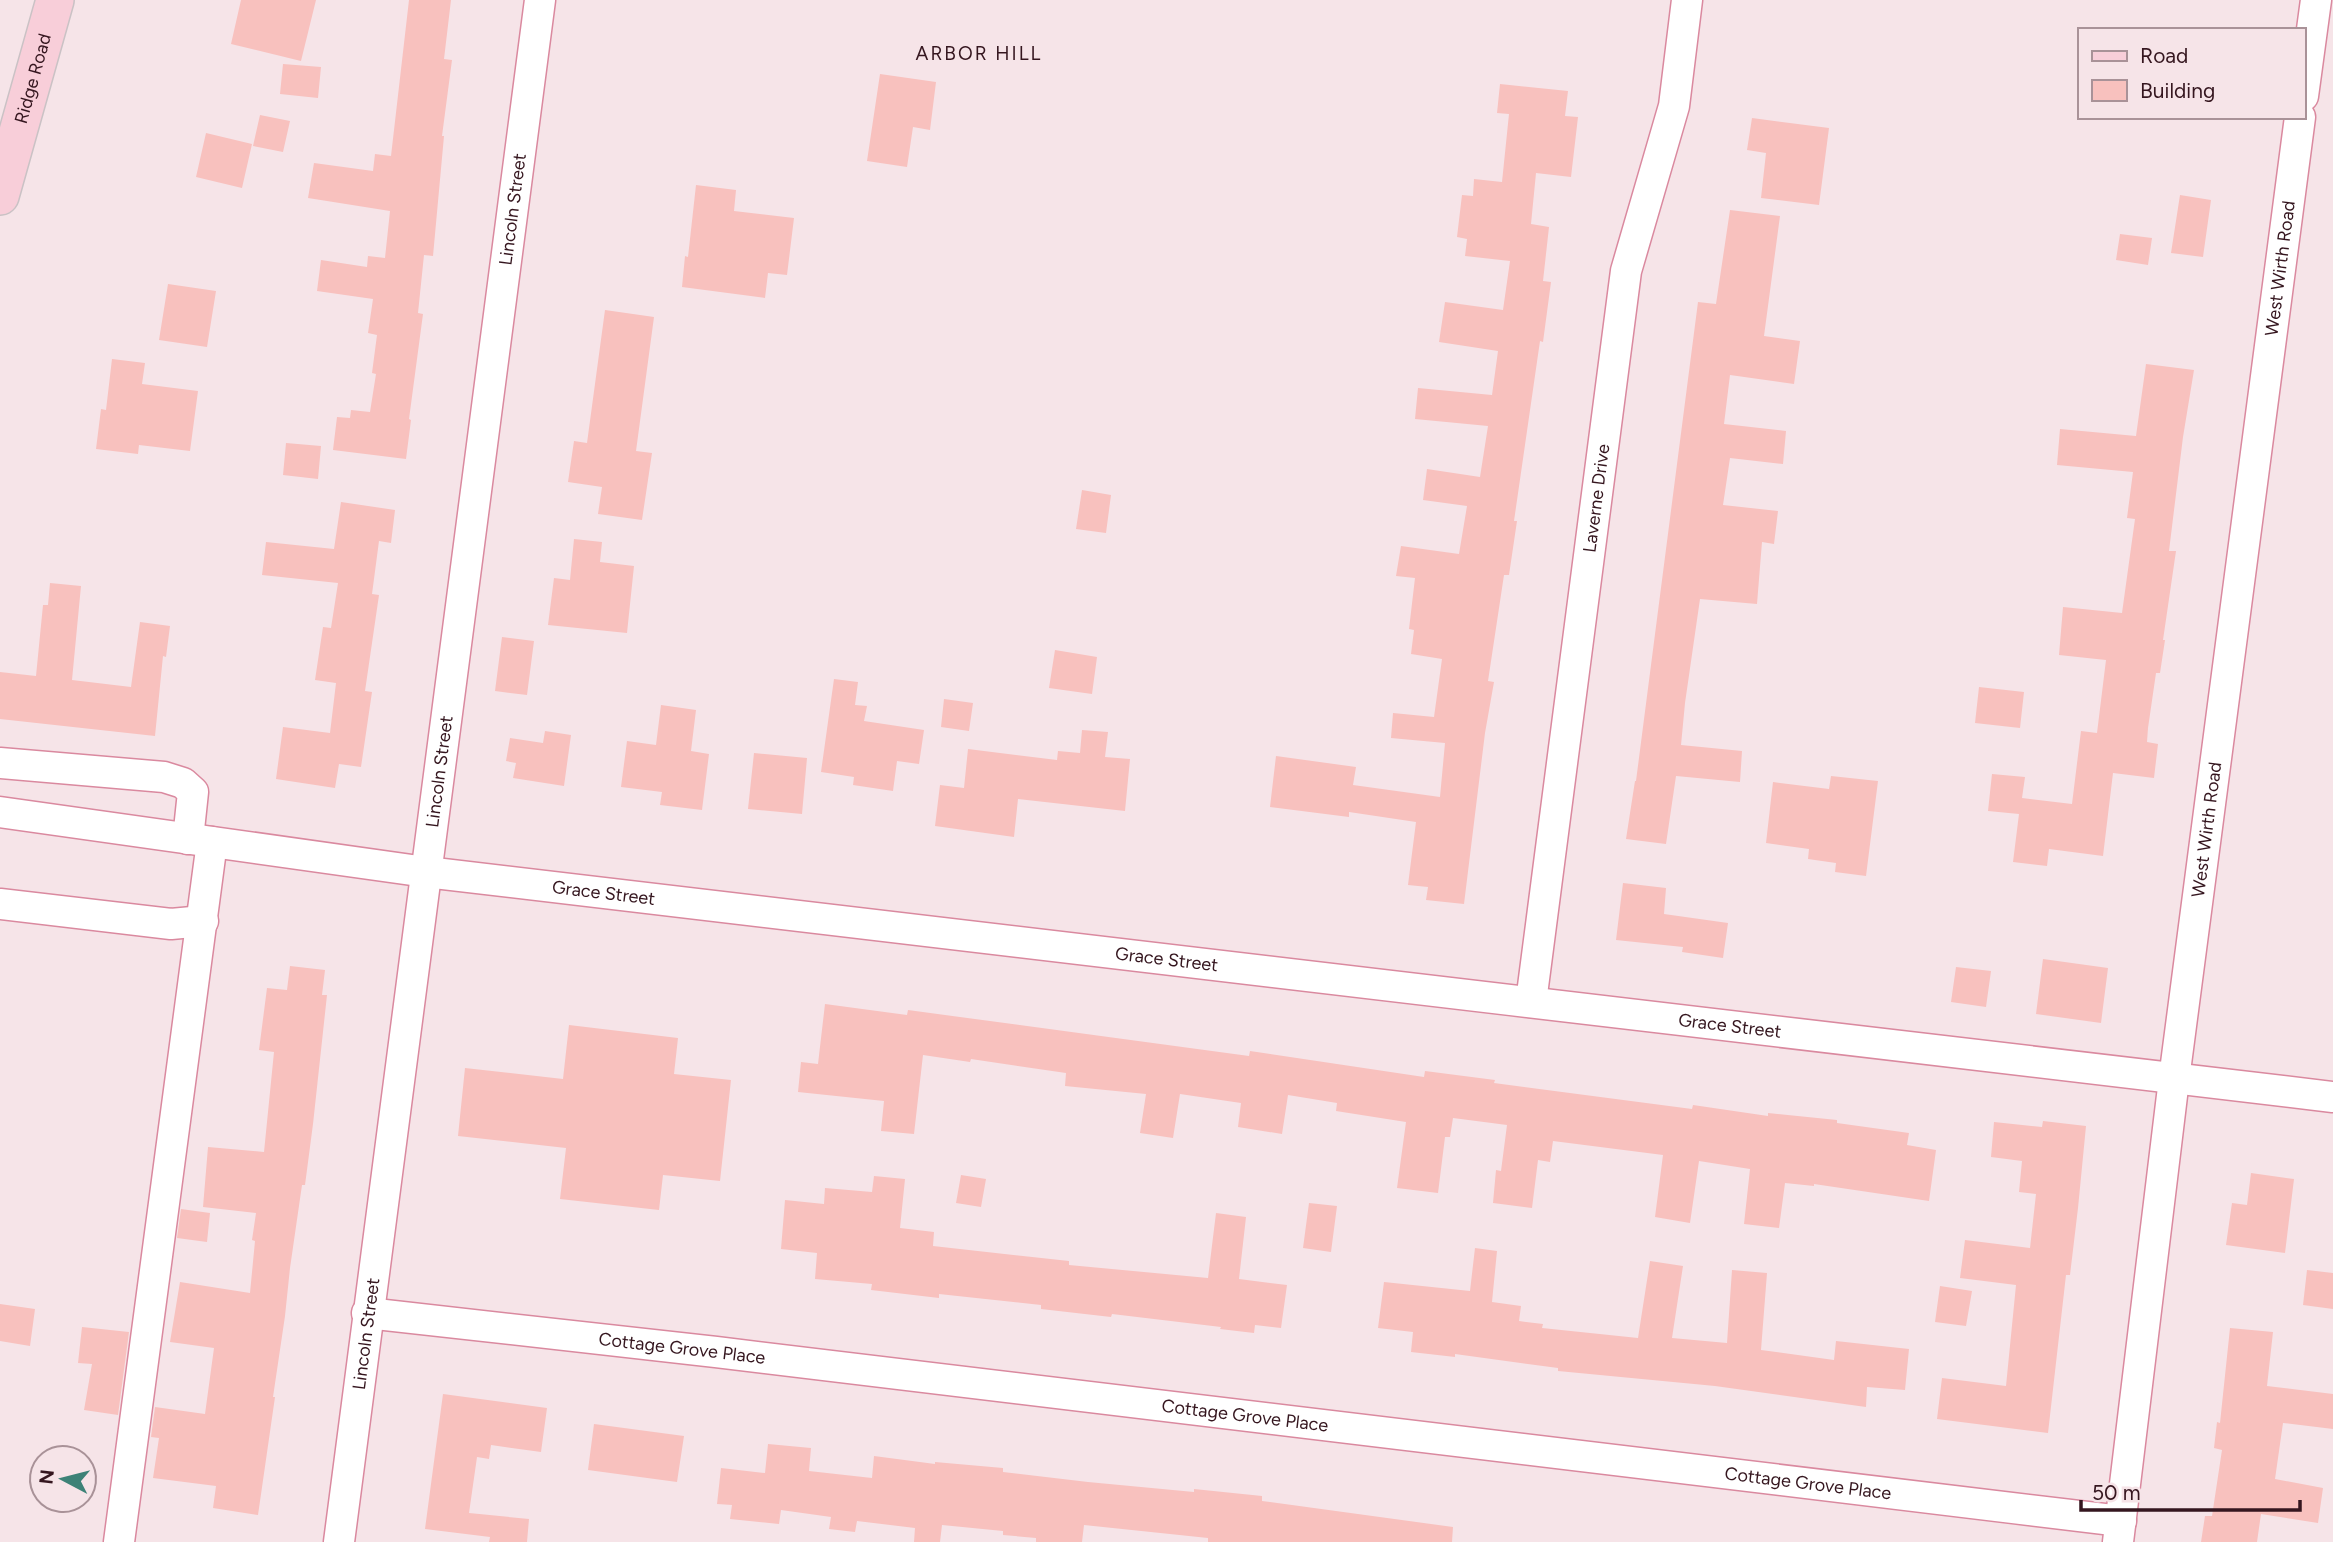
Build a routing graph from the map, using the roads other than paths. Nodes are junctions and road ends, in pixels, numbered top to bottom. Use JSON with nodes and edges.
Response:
{"nodes":[{"id":1,"x":55,"y":0,"type":"edge"},
{"id":2,"x":540,"y":0,"type":"edge"},
{"id":3,"x":1687,"y":0,"type":"edge"},
{"id":4,"x":2316,"y":0,"type":"edge"},
{"id":5,"x":2305,"y":81,"type":"edge"},
{"id":6,"x":2300,"y":119,"type":"edge"},
{"id":7,"x":0,"y":196,"type":"edge"},
{"id":8,"x":0,"y":763,"type":"edge"},
{"id":9,"x":0,"y":812,"type":"edge"},
{"id":10,"x":200,"y":840,"type":"junction"},
{"id":11,"x":426,"y":872,"type":"junction"},
{"id":12,"x":0,"y":904,"type":"edge"},
{"id":13,"x":203,"y":921,"type":"junction"},
{"id":14,"x":1531,"y":1002,"type":"junction"},
{"id":15,"x":2174,"y":1079,"type":"junction"},
{"id":16,"x":2333,"y":1097,"type":"edge"},
{"id":17,"x":367,"y":1313,"type":"junction"},
{"id":18,"x":2119,"y":1531,"type":"edge"},
{"id":19,"x":119,"y":1542,"type":"edge"},
{"id":20,"x":339,"y":1542,"type":"edge"}],
"edges":[{"from":1,"to":7,"type":"main road","name":"Ridge Road"},
{"from":2,"to":11,"type":"street","name":"Lincoln Street"},
{"from":3,"to":14,"type":"street","name":"Laverne Drive"},
{"from":4,"to":5,"type":"street"},
{"from":6,"to":15,"type":"street","name":"West Wirth Road"},
{"from":8,"to":10,"type":"street"},
{"from":9,"to":10,"type":"street","name":"Grace Street"},
{"from":10,"to":11,"type":"street","name":"Grace Street"},
{"from":10,"to":13,"type":"street"},
{"from":11,"to":14,"type":"street","name":"Grace Street"},
{"from":11,"to":17,"type":"street","name":"Lincoln Street"},
{"from":12,"to":13,"type":"street"},
{"from":13,"to":19,"type":"street"},
{"from":14,"to":15,"type":"street","name":"Grace Street"},
{"from":15,"to":16,"type":"street","name":"Grace Street"},
{"from":15,"to":18,"type":"street","name":"West Wirth Road"},
{"from":17,"to":18,"type":"street","name":"Cottage Grove Place"},
{"from":17,"to":20,"type":"street","name":"Lincoln Street"}]}
